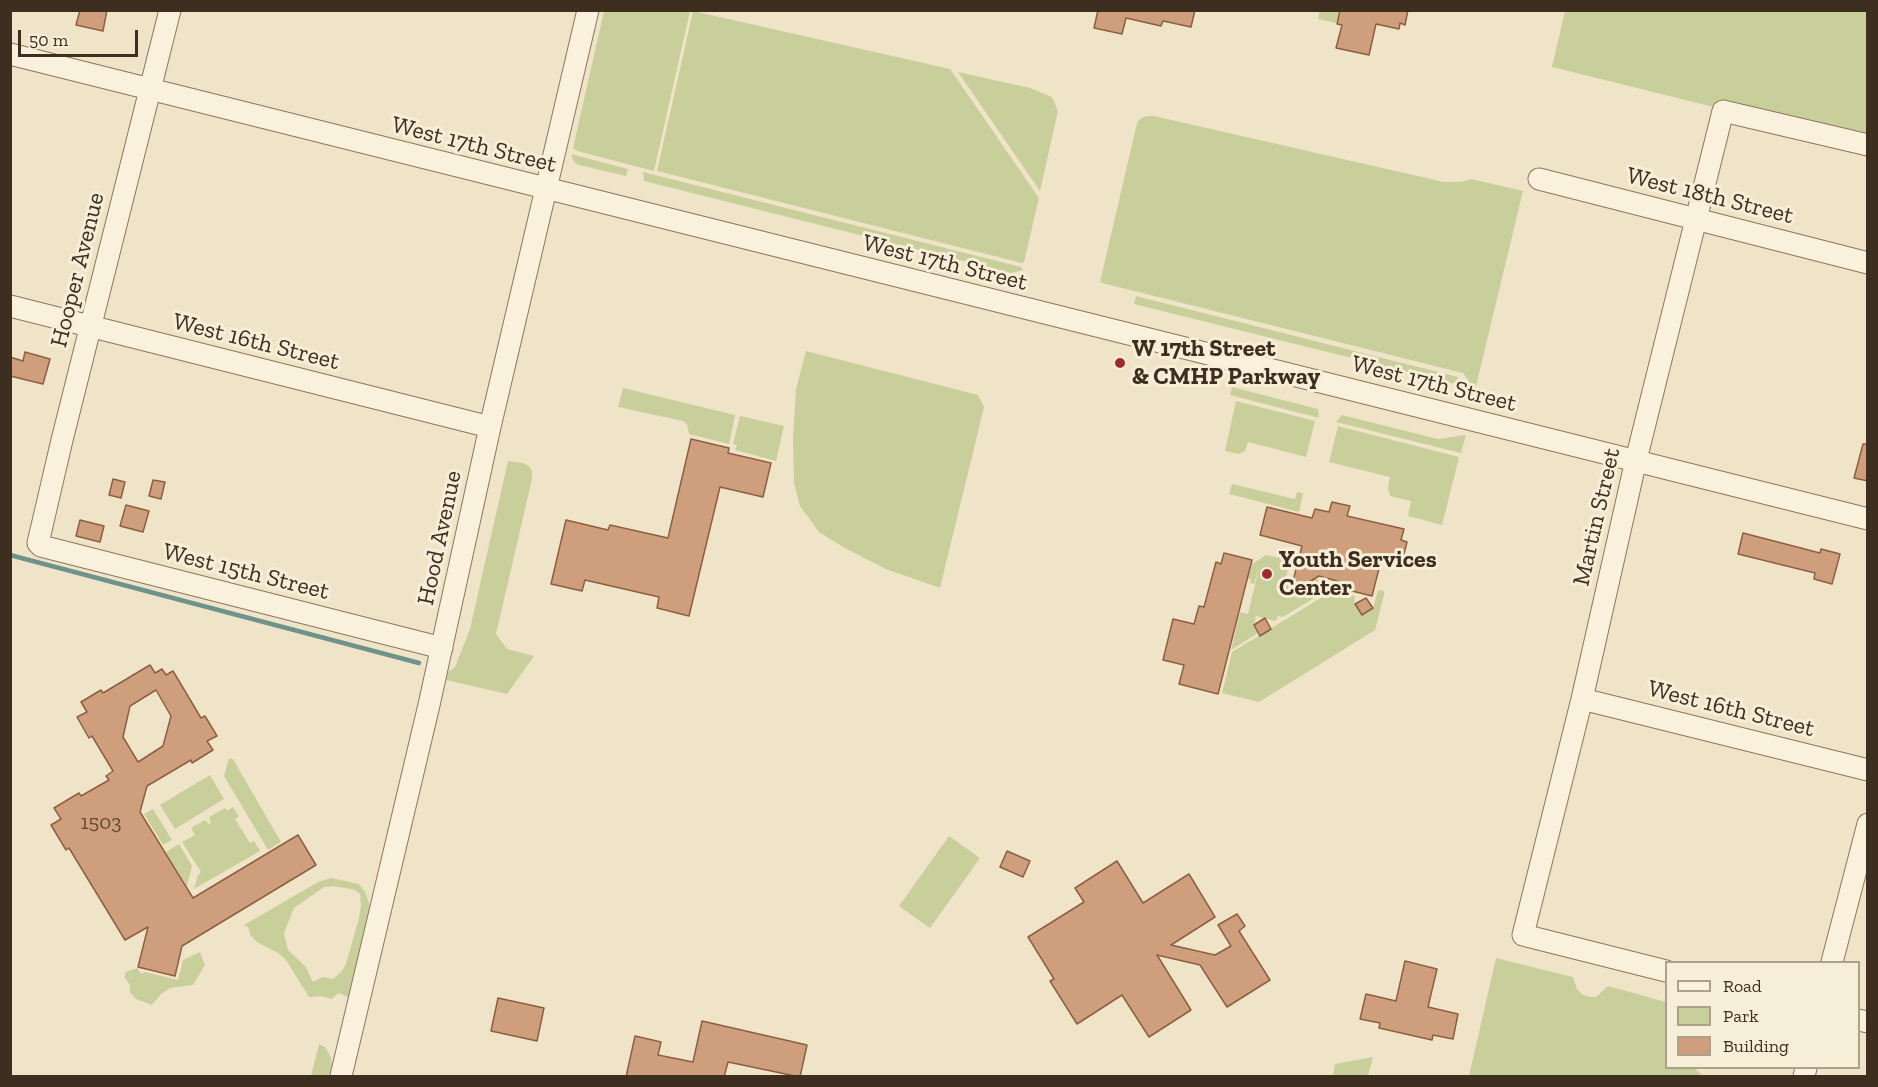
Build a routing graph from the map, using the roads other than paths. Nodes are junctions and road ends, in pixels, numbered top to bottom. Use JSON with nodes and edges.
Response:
{"nodes":[{"id":1,"x":170,"y":10,"type":"edge"},
{"id":2,"x":588,"y":10,"type":"edge"},
{"id":3,"x":10,"y":54,"type":"edge"},
{"id":4,"x":151,"y":89,"type":"junction"},
{"id":5,"x":1868,"y":145,"type":"edge"},
{"id":6,"x":1539,"y":179,"type":"dead end"},
{"id":7,"x":546,"y":189,"type":"junction"},
{"id":8,"x":1696,"y":219,"type":"junction"},
{"id":9,"x":1868,"y":263,"type":"edge"},
{"id":10,"x":10,"y":306,"type":"edge"},
{"id":11,"x":90,"y":327,"type":"junction"},
{"id":12,"x":490,"y":427,"type":"junction"},
{"id":13,"x":1636,"y":460,"type":"junction"},
{"id":14,"x":1868,"y":519,"type":"edge"},
{"id":15,"x":38,"y":543,"type":"joint"},
{"id":16,"x":442,"y":648,"type":"junction"},
{"id":17,"x":1582,"y":699,"type":"junction"},
{"id":18,"x":1868,"y":770,"type":"edge"},
{"id":19,"x":1868,"y":824,"type":"edge"},
{"id":20,"x":1833,"y":961,"type":"edge"},
{"id":21,"x":1665,"y":971,"type":"edge"},
{"id":22,"x":341,"y":1077,"type":"edge"}],
"edges":[{"from":1,"to":4,"type":"street","name":"Hooper Avenue"},
{"from":2,"to":7,"type":"street","name":"Hood Avenue"},
{"from":3,"to":4,"type":"street","name":"West 17th Street"},
{"from":4,"to":7,"type":"street","name":"West 17th Street"},
{"from":4,"to":11,"type":"street","name":"Hooper Avenue"},
{"from":5,"to":8,"type":"street","name":"Martin Street"},
{"from":6,"to":8,"type":"street","name":"West 18th Street"},
{"from":7,"to":12,"type":"street","name":"Hood Avenue"},
{"from":7,"to":13,"type":"street","name":"West 17th Street"},
{"from":8,"to":9,"type":"street","name":"West 18th Street"},
{"from":8,"to":13,"type":"street","name":"Martin Street"},
{"from":10,"to":11,"type":"street","name":"West 16th Street"},
{"from":11,"to":12,"type":"street","name":"West 16th Street"},
{"from":11,"to":15,"type":"street","name":"Hooper Avenue"},
{"from":12,"to":16,"type":"street","name":"Hood Avenue"},
{"from":13,"to":14,"type":"street","name":"West 17th Street"},
{"from":13,"to":17,"type":"street","name":"Martin Street"},
{"from":15,"to":16,"type":"street","name":"West 15th Street"},
{"from":16,"to":22,"type":"street","name":"Hood Avenue"},
{"from":17,"to":18,"type":"street","name":"West 16th Street"},
{"from":17,"to":21,"type":"street","name":"Martin Street"},
{"from":19,"to":20,"type":"street"}]}
